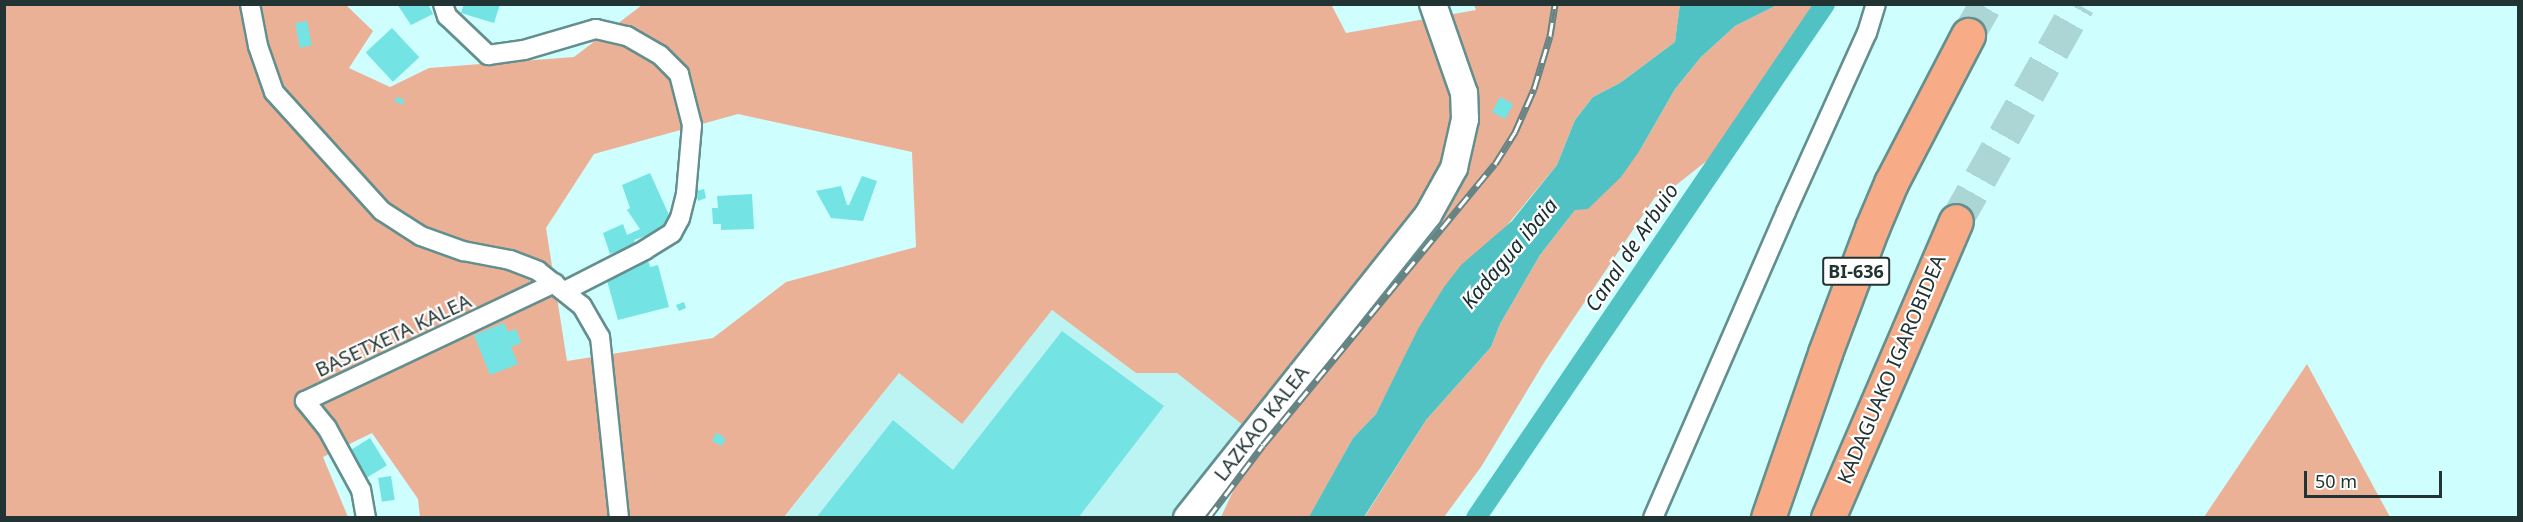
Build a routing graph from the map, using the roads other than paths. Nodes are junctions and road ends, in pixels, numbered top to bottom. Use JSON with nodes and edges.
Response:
{"nodes":[{"id":1,"x":250,"y":4,"type":"edge"},
{"id":2,"x":443,"y":4,"type":"edge"},
{"id":3,"x":1433,"y":4,"type":"edge"},
{"id":4,"x":1876,"y":4,"type":"edge"},
{"id":5,"x":1968,"y":35,"type":"tunnel mouth"},
{"id":6,"x":1956,"y":221,"type":"tunnel mouth"},
{"id":7,"x":560,"y":287,"type":"junction"},
{"id":8,"x":366,"y":518,"type":"edge"},
{"id":9,"x":619,"y":518,"type":"edge"},
{"id":10,"x":1187,"y":518,"type":"edge"},
{"id":11,"x":1653,"y":518,"type":"edge"},
{"id":12,"x":1768,"y":518,"type":"edge"},
{"id":13,"x":1828,"y":518,"type":"edge"}],
"edges":[{"from":1,"to":7,"type":"street"},
{"from":2,"to":7,"type":"street","name":"BASETXETA KALEA"},
{"from":3,"to":10,"type":"street","name":"LAZKAO KALEA"},
{"from":4,"to":11,"type":"street"},
{"from":5,"to":12,"type":"highway","number":"BI-636"},
{"from":6,"to":13,"type":"highway","name":"KADAGUAKO IGAROBIDEA"},
{"from":7,"to":8,"type":"street","name":"BASETXETA KALEA"},
{"from":7,"to":9,"type":"street"}]}
